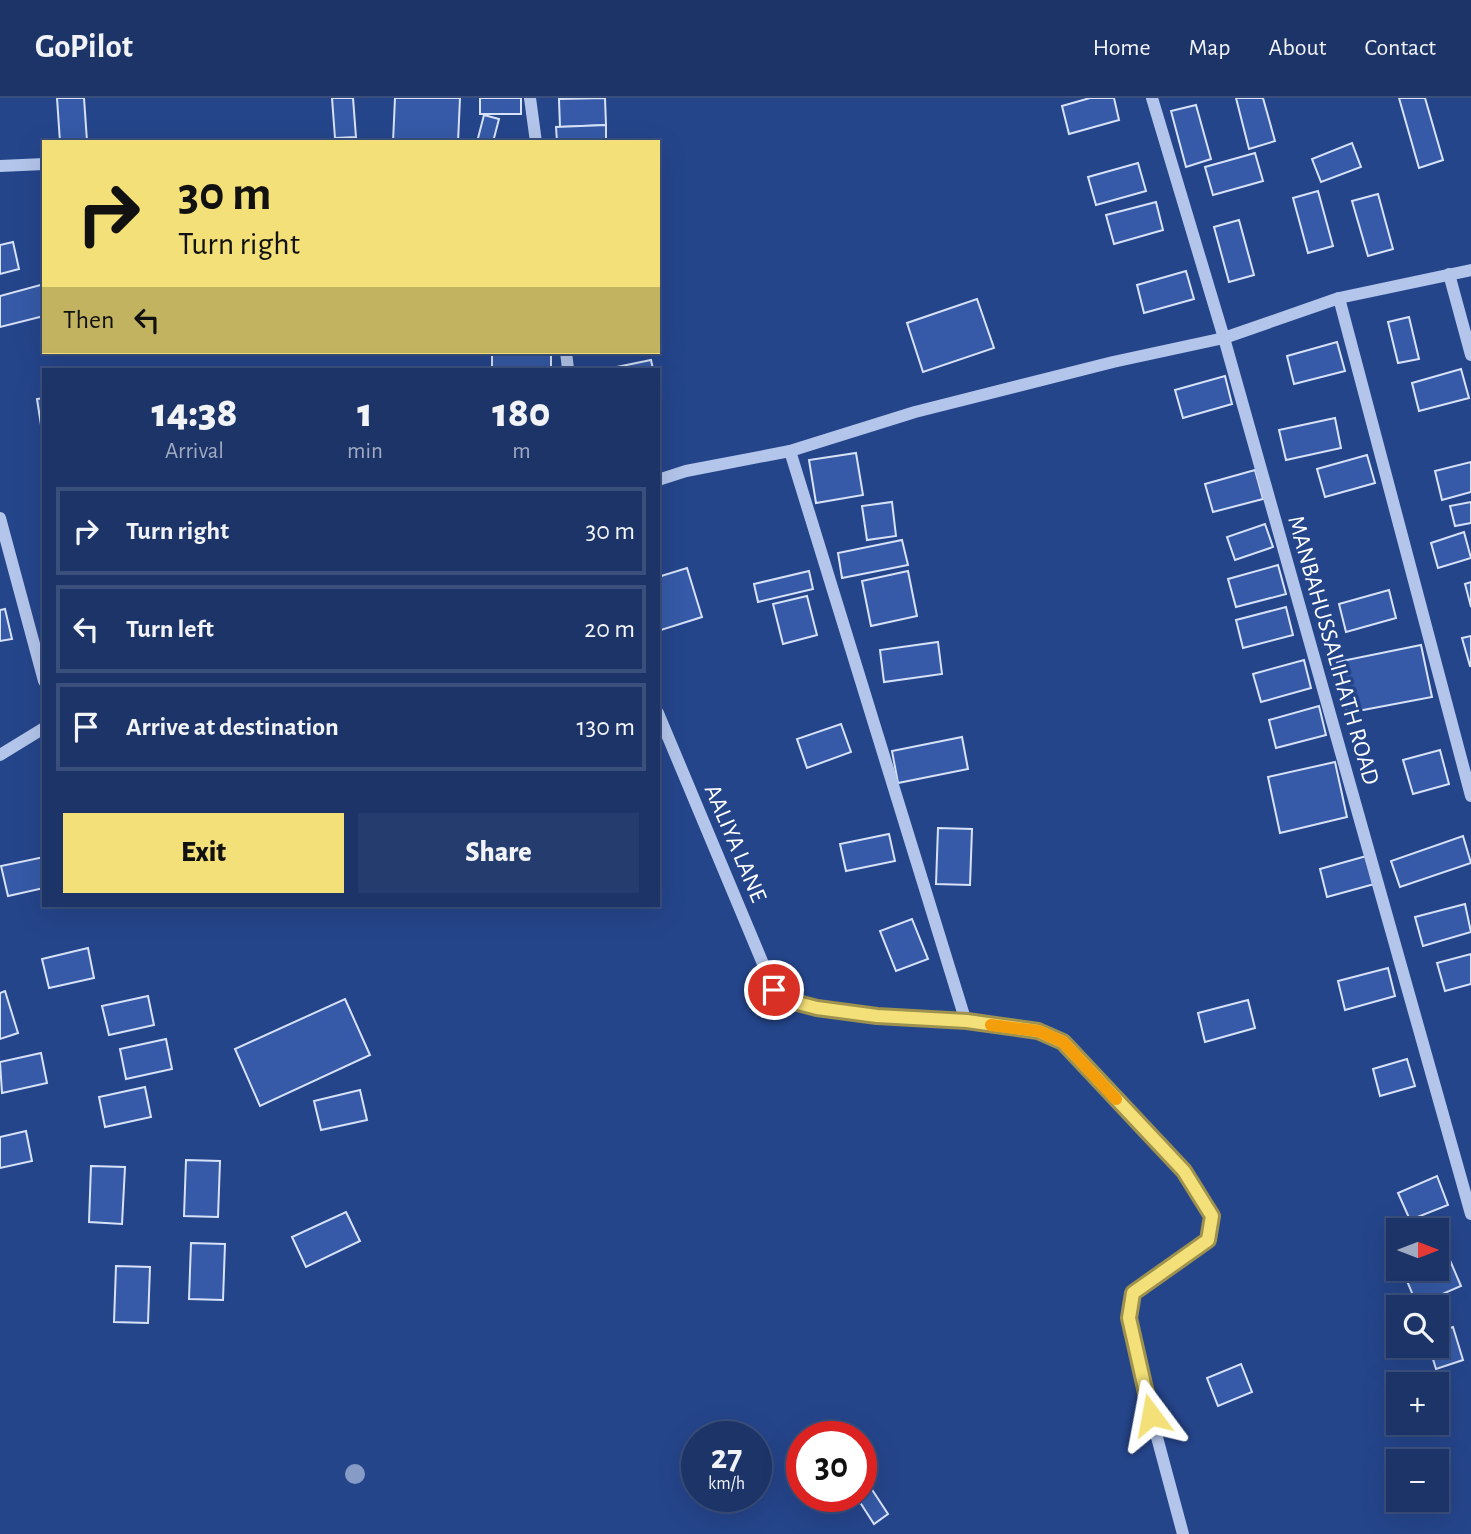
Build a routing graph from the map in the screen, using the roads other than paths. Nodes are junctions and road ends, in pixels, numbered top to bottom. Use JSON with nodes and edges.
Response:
{"nodes":[{"id":1,"x":530,"y":98,"type":"edge"},
{"id":2,"x":1152,"y":98,"type":"edge"},
{"id":3,"x":536,"y":140,"type":"edge"},
{"id":4,"x":42,"y":164,"type":"edge"},
{"id":5,"x":0,"y":166,"type":"edge"},
{"id":6,"x":1471,"y":270,"type":"edge"},
{"id":7,"x":1450,"y":274,"type":"junction"},
{"id":8,"x":1339,"y":299,"type":"junction"},
{"id":9,"x":1224,"y":338,"type":"junction"},
{"id":10,"x":1471,"y":355,"type":"edge"},
{"id":11,"x":790,"y":451,"type":"junction"},
{"id":12,"x":660,"y":479,"type":"edge"},
{"id":13,"x":0,"y":518,"type":"edge"},
{"id":14,"x":42,"y":674,"type":"edge"},
{"id":15,"x":660,"y":718,"type":"edge"},
{"id":16,"x":42,"y":729,"type":"edge"},
{"id":17,"x":1,"y":751,"type":"edge"},
{"id":18,"x":1471,"y":796,"type":"edge"},
{"id":19,"x":967,"y":1021,"type":"junction"},
{"id":20,"x":1471,"y":1214,"type":"edge"},
{"id":21,"x":1182,"y":1534,"type":"edge"}],
"edges":[{"from":1,"to":3,"type":"street"},
{"from":2,"to":9,"type":"street","name":"MANBAHUSSALIHATH ROAD"},
{"from":4,"to":5,"type":"street"},
{"from":6,"to":7,"type":"street"},
{"from":7,"to":8,"type":"street"},
{"from":7,"to":10,"type":"street"},
{"from":8,"to":9,"type":"street"},
{"from":8,"to":18,"type":"street"},
{"from":9,"to":11,"type":"street"},
{"from":9,"to":20,"type":"street","name":"MANBAHUSSALIHATH ROAD"},
{"from":11,"to":12,"type":"street"},
{"from":11,"to":19,"type":"street"},
{"from":13,"to":14,"type":"street"},
{"from":15,"to":19,"type":"street","name":"AALIYA LANE"},
{"from":16,"to":17,"type":"street"},
{"from":19,"to":21,"type":"street"}]}
